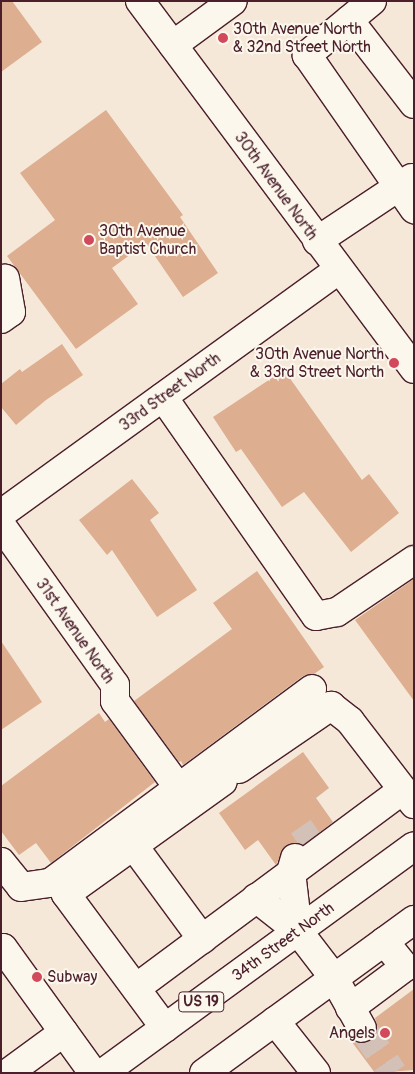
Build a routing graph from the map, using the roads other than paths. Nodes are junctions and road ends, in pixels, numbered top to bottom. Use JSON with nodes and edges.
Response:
{"nodes":[{"id":1,"x":140,"y":1,"type":"edge"},
{"id":2,"x":233,"y":1,"type":"edge"},
{"id":3,"x":372,"y":1,"type":"edge"},
{"id":4,"x":350,"y":20,"type":"junction"},
{"id":5,"x":173,"y":45,"type":"junction"},
{"id":6,"x":414,"y":104,"type":"edge"},
{"id":7,"x":409,"y":191,"type":"edge"},
{"id":8,"x":318,"y":241,"type":"junction"},
{"id":9,"x":338,"y":270,"type":"junction"},
{"id":10,"x":5,"y":279,"type":"dead end"},
{"id":11,"x":1,"y":319,"type":"edge"},
{"id":12,"x":414,"y":369,"type":"edge"},
{"id":13,"x":163,"y":397,"type":"junction"},
{"id":14,"x":1,"y":514,"type":"edge"},
{"id":15,"x":1,"y":525,"type":"edge"},
{"id":16,"x":414,"y":560,"type":"edge"},
{"id":17,"x":312,"y":689,"type":"dead end"},
{"id":18,"x":178,"y":787,"type":"junction"},
{"id":19,"x":408,"y":797,"type":"edge"},
{"id":20,"x":374,"y":812,"type":"junction"},
{"id":21,"x":133,"y":845,"type":"junction"},
{"id":22,"x":414,"y":846,"type":"edge"},
{"id":23,"x":1,"y":862,"type":"edge"},
{"id":24,"x":291,"y":872,"type":"junction"},
{"id":25,"x":256,"y":898,"type":"junction"},
{"id":26,"x":414,"y":920,"type":"edge"},
{"id":27,"x":298,"y":931,"type":"junction"},
{"id":28,"x":202,"y":939,"type":"junction"},
{"id":29,"x":384,"y":941,"type":"junction"},
{"id":30,"x":1,"y":949,"type":"edge"},
{"id":31,"x":334,"y":978,"type":"junction"},
{"id":32,"x":136,"y":988,"type":"junction"},
{"id":33,"x":276,"y":1021,"type":"junction"},
{"id":34,"x":165,"y":1028,"type":"junction"},
{"id":35,"x":64,"y":1032,"type":"junction"},
{"id":36,"x":300,"y":1062,"type":"edge"},
{"id":37,"x":8,"y":1073,"type":"edge"},
{"id":38,"x":93,"y":1073,"type":"edge"},
{"id":39,"x":103,"y":1073,"type":"edge"},
{"id":40,"x":204,"y":1073,"type":"edge"},
{"id":41,"x":316,"y":1073,"type":"edge"}],
"edges":[{"from":1,"to":5,"type":"main road","name":"30th Avenue North"},
{"from":2,"to":5,"type":"main road"},
{"from":3,"to":4,"type":"main road"},
{"from":4,"to":6,"type":"main road"},
{"from":4,"to":7,"type":"main road"},
{"from":5,"to":8,"type":"main road","name":"30th Avenue North"},
{"from":7,"to":8,"type":"main road"},
{"from":8,"to":9,"type":"main road","name":"30th Avenue North"},
{"from":9,"to":12,"type":"main road","name":"30th Avenue North"},
{"from":9,"to":13,"type":"main road","name":"33rd Street North"},
{"from":10,"to":11,"type":"main road"},
{"from":13,"to":14,"type":"main road","name":"33rd Street North"},
{"from":13,"to":16,"type":"main road"},
{"from":15,"to":18,"type":"main road","name":"31st Avenue North"},
{"from":17,"to":18,"type":"main road"},
{"from":18,"to":23,"type":"main road"},
{"from":19,"to":20,"type":"main road"},
{"from":19,"to":21,"type":"main road"},
{"from":20,"to":24,"type":"main road"},
{"from":20,"to":24,"type":"main road"},
{"from":21,"to":28,"type":"main road"},
{"from":21,"to":32,"type":"main road"},
{"from":22,"to":27,"type":"main road","name":"34th Street North","number":"US 19"},
{"from":24,"to":25,"type":"main road"},
{"from":24,"to":27,"type":"main road"},
{"from":25,"to":27,"type":"main road"},
{"from":25,"to":28,"type":"main road"},
{"from":26,"to":29,"type":"main road"},
{"from":27,"to":31,"type":"main road"},
{"from":27,"to":34,"type":"main road","name":"34th Street North","number":"US 19"},
{"from":28,"to":32,"type":"main road"},
{"from":29,"to":31,"type":"main road"},
{"from":29,"to":31,"type":"main road"},
{"from":30,"to":35,"type":"main road"},
{"from":31,"to":33,"type":"main road"},
{"from":32,"to":34,"type":"main road"},
{"from":33,"to":36,"type":"main road"},
{"from":33,"to":40,"type":"main road"},
{"from":34,"to":39,"type":"main road","name":"34th Street North","number":"US 19"},
{"from":35,"to":37,"type":"main road"},
{"from":35,"to":38,"type":"main road"},
{"from":36,"to":41,"type":"main road"}]}
